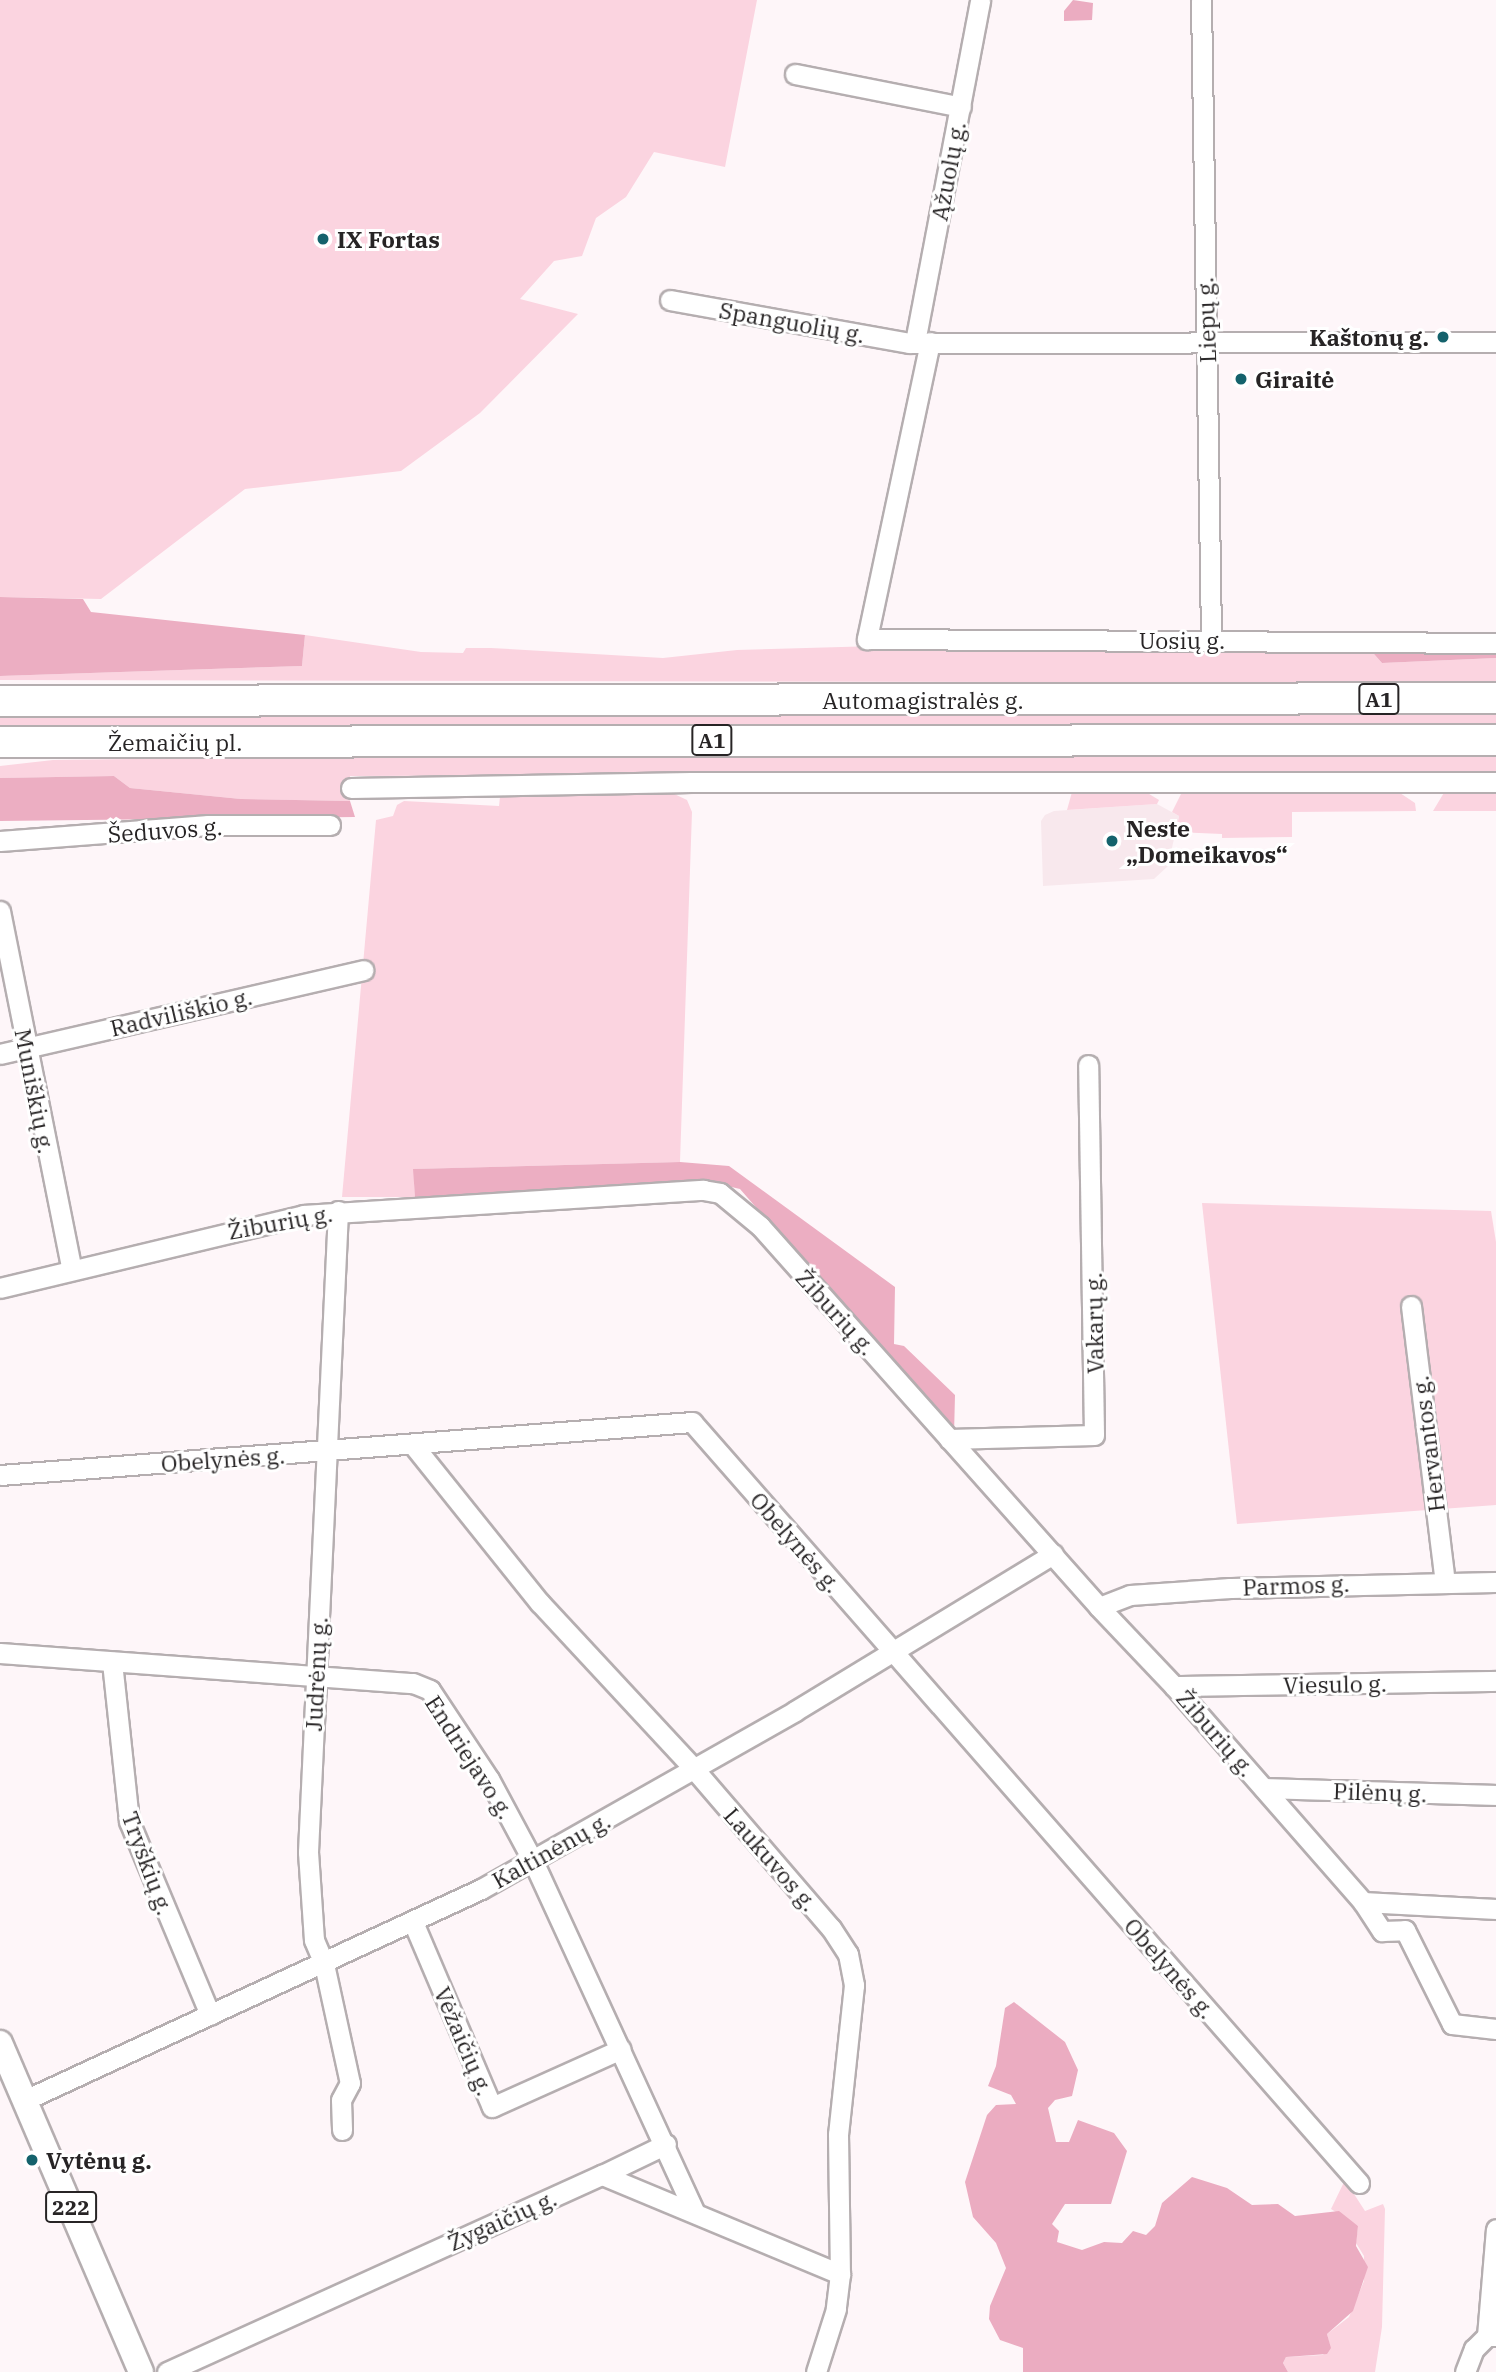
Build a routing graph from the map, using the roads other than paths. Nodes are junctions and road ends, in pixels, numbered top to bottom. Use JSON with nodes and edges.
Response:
{"nodes":[{"id":1,"x":980,"y":0,"type":"edge"},
{"id":2,"x":1201,"y":0,"type":"edge"},
{"id":3,"x":795,"y":74,"type":"dead end"},
{"id":4,"x":961,"y":107,"type":"junction"},
{"id":5,"x":670,"y":300,"type":"dead end"},
{"id":6,"x":922,"y":342,"type":"junction"},
{"id":7,"x":1496,"y":342,"type":"edge"},
{"id":8,"x":1208,"y":345,"type":"junction"},
{"id":9,"x":867,"y":639,"type":"joint"},
{"id":10,"x":1210,"y":640,"type":"junction"},
{"id":11,"x":1496,"y":643,"type":"edge"},
{"id":12,"x":1496,"y":698,"type":"edge"},
{"id":13,"x":0,"y":701,"type":"edge"},
{"id":14,"x":350,"y":702,"type":"joint"},
{"id":15,"x":1386,"y":740,"type":"junction"},
{"id":16,"x":1496,"y":740,"type":"edge"},
{"id":17,"x":0,"y":742,"type":"edge"},
{"id":18,"x":351,"y":742,"type":"joint"},
{"id":19,"x":1496,"y":748,"type":"edge"},
{"id":20,"x":1496,"y":782,"type":"edge"},
{"id":21,"x":351,"y":788,"type":"dead end"},
{"id":22,"x":330,"y":825,"type":"dead end"},
{"id":23,"x":0,"y":841,"type":"edge"},
{"id":24,"x":0,"y":911,"type":"edge"},
{"id":25,"x":363,"y":970,"type":"dead end"},
{"id":26,"x":27,"y":1048,"type":"junction"},
{"id":27,"x":0,"y":1054,"type":"edge"},
{"id":28,"x":1088,"y":1065,"type":"dead end"},
{"id":29,"x":338,"y":1211,"type":"junction"},
{"id":30,"x":72,"y":1270,"type":"junction"},
{"id":31,"x":0,"y":1288,"type":"edge"},
{"id":32,"x":1411,"y":1306,"type":"dead end"},
{"id":33,"x":949,"y":1439,"type":"junction"},
{"id":34,"x":414,"y":1446,"type":"junction"},
{"id":35,"x":327,"y":1451,"type":"junction"},
{"id":36,"x":0,"y":1475,"type":"edge"},
{"id":37,"x":1053,"y":1554,"type":"junction"},
{"id":38,"x":1445,"y":1582,"type":"junction"},
{"id":39,"x":1496,"y":1582,"type":"edge"},
{"id":40,"x":1099,"y":1607,"type":"junction"},
{"id":41,"x":0,"y":1653,"type":"edge"},
{"id":42,"x":893,"y":1653,"type":"junction"},
{"id":43,"x":112,"y":1662,"type":"junction"},
{"id":44,"x":316,"y":1675,"type":"junction"},
{"id":45,"x":1496,"y":1681,"type":"edge"},
{"id":46,"x":1174,"y":1686,"type":"junction"},
{"id":47,"x":694,"y":1769,"type":"junction"},
{"id":48,"x":1264,"y":1788,"type":"junction"},
{"id":49,"x":1496,"y":1796,"type":"edge"},
{"id":50,"x":533,"y":1861,"type":"junction"},
{"id":51,"x":1363,"y":1902,"type":"junction"},
{"id":52,"x":1496,"y":1909,"type":"edge"},
{"id":53,"x":413,"y":1922,"type":"junction"},
{"id":54,"x":324,"y":1964,"type":"junction"},
{"id":55,"x":210,"y":2015,"type":"junction"},
{"id":56,"x":1496,"y":2029,"type":"edge"},
{"id":57,"x":0,"y":2043,"type":"edge"},
{"id":58,"x":621,"y":2049,"type":"junction"},
{"id":59,"x":25,"y":2100,"type":"junction"},
{"id":60,"x":342,"y":2130,"type":"dead end"},
{"id":61,"x":666,"y":2144,"type":"junction"},
{"id":62,"x":602,"y":2175,"type":"junction"},
{"id":63,"x":1359,"y":2183,"type":"dead end"},
{"id":64,"x":695,"y":2213,"type":"junction"},
{"id":65,"x":1496,"y":2229,"type":"edge"},
{"id":66,"x":840,"y":2274,"type":"junction"},
{"id":67,"x":1492,"y":2336,"type":"edge"},
{"id":68,"x":141,"y":2372,"type":"edge"},
{"id":69,"x":167,"y":2372,"type":"edge"},
{"id":70,"x":816,"y":2372,"type":"edge"},
{"id":71,"x":1465,"y":2372,"type":"edge"}],
"edges":[{"from":1,"to":4,"type":"street","name":"Ąžuolų g."},
{"from":2,"to":8,"type":"street","name":"Liepų g."},
{"from":3,"to":4,"type":"street"},
{"from":4,"to":6,"type":"street","name":"Ąžuolų g."},
{"from":5,"to":6,"type":"street","name":"Spanguolių g."},
{"from":6,"to":8,"type":"street"},
{"from":6,"to":9,"type":"street","name":"Ąžuolų g."},
{"from":7,"to":8,"type":"street"},
{"from":8,"to":10,"type":"street","name":"Liepų g."},
{"from":9,"to":10,"type":"street","name":"Uosių g."},
{"from":10,"to":11,"type":"street","name":"Uosių g."},
{"from":12,"to":14,"type":"highway","name":"Automagistralės g.","number":"A1"},
{"from":13,"to":14,"type":"highway","name":"Žemaičių pl.","number":"A1"},
{"from":15,"to":16,"type":"highway","name":"Automagistralės g.","number":"A1"},
{"from":15,"to":18,"type":"highway","name":"Automagistralės g.","number":"A1"},
{"from":15,"to":19,"type":"highway"},
{"from":17,"to":18,"type":"highway","name":"Žemaičių pl.","number":"A1"},
{"from":20,"to":21,"type":"street"},
{"from":22,"to":23,"type":"street","name":"Šeduvos g."},
{"from":24,"to":26,"type":"street","name":"Muniškių g."},
{"from":25,"to":26,"type":"street","name":"Radviliškio g."},
{"from":26,"to":27,"type":"street","name":"Radviliškio g."},
{"from":26,"to":30,"type":"street","name":"Muniškių g."},
{"from":28,"to":33,"type":"street","name":"Vakarų g."},
{"from":29,"to":30,"type":"street","name":"Žiburių g."},
{"from":29,"to":33,"type":"street","name":"Žiburių g."},
{"from":29,"to":35,"type":"street","name":"Judrėnų g."},
{"from":30,"to":31,"type":"street","name":"Žiburių g."},
{"from":32,"to":38,"type":"street","name":"Hervantos g."},
{"from":33,"to":37,"type":"street","name":"Žiburių g."},
{"from":34,"to":35,"type":"street","name":"Obelynės g."},
{"from":34,"to":42,"type":"street","name":"Obelynės g."},
{"from":34,"to":47,"type":"street","name":"Laukuvos g."},
{"from":35,"to":36,"type":"street","name":"Obelynės g."},
{"from":35,"to":44,"type":"street","name":"Judrėnų g."},
{"from":37,"to":40,"type":"street","name":"Žiburių g."},
{"from":37,"to":42,"type":"street","name":"Kaltinėnų g."},
{"from":38,"to":39,"type":"street","name":"Parmos g."},
{"from":38,"to":40,"type":"street","name":"Parmos g."},
{"from":40,"to":46,"type":"street","name":"Žiburių g."},
{"from":41,"to":43,"type":"street","name":"Endriejavo g."},
{"from":42,"to":47,"type":"street","name":"Kaltinėnų g."},
{"from":42,"to":63,"type":"street","name":"Obelynės g."},
{"from":43,"to":44,"type":"street","name":"Endriejavo g."},
{"from":43,"to":55,"type":"street","name":"Tryškių g."},
{"from":44,"to":50,"type":"street","name":"Endriejavo g."},
{"from":44,"to":54,"type":"street","name":"Judrėnų g."},
{"from":45,"to":46,"type":"street","name":"Viesulo g."},
{"from":46,"to":48,"type":"street","name":"Žiburių g."},
{"from":47,"to":50,"type":"street","name":"Kaltinėnų g."},
{"from":47,"to":66,"type":"street","name":"Laukuvos g."},
{"from":48,"to":49,"type":"street","name":"Pilėnų g."},
{"from":48,"to":51,"type":"street","name":"Žiburių g."},
{"from":50,"to":53,"type":"street","name":"Kaltinėnų g."},
{"from":50,"to":58,"type":"street","name":"Endriejavo g."},
{"from":51,"to":52,"type":"street"},
{"from":51,"to":56,"type":"street","name":"Žiburių g."},
{"from":53,"to":54,"type":"street","name":"Kaltinėnų g."},
{"from":53,"to":58,"type":"street","name":"Vėžaičių g."},
{"from":54,"to":55,"type":"street","name":"Kaltinėnų g."},
{"from":54,"to":60,"type":"street","name":"Judrėnų g."},
{"from":55,"to":59,"type":"street","name":"Kaltinėnų g."},
{"from":57,"to":59,"type":"main road","number":"222"},
{"from":58,"to":61,"type":"street","name":"Endriejavo g."},
{"from":59,"to":68,"type":"main road","number":"222"},
{"from":61,"to":62,"type":"street","name":"Žygaičių g."},
{"from":61,"to":64,"type":"street","name":"Endriejavo g."},
{"from":62,"to":64,"type":"street"},
{"from":62,"to":69,"type":"street","name":"Žygaičių g."},
{"from":64,"to":66,"type":"street"},
{"from":65,"to":67,"type":"street"},
{"from":66,"to":70,"type":"street","name":"Laukuvos g."},
{"from":67,"to":71,"type":"street"}]}
